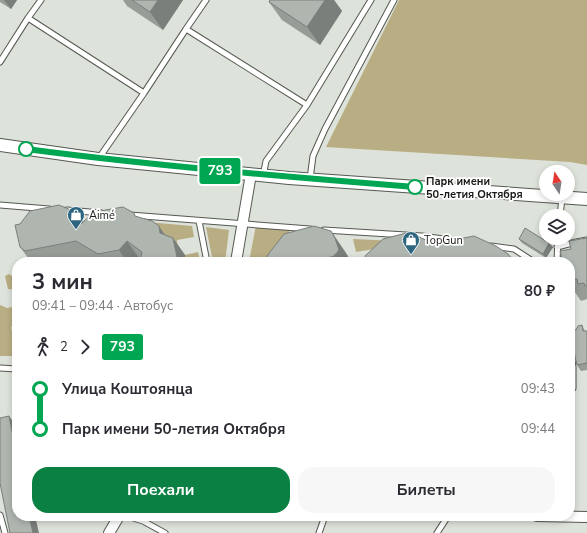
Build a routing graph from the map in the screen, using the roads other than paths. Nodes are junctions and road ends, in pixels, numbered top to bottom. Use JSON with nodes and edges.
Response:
{"nodes":[{"id":1,"x":41,"y":0,"type":"edge"},
{"id":2,"x":206,"y":0,"type":"edge"},
{"id":3,"x":371,"y":0,"type":"edge"},
{"id":4,"x":394,"y":0,"type":"edge"},
{"id":5,"x":28,"y":18,"type":"junction"},
{"id":6,"x":186,"y":29,"type":"junction"},
{"id":7,"x":0,"y":62,"type":"edge"},
{"id":8,"x":144,"y":92,"type":"junction"},
{"id":9,"x":306,"y":105,"type":"junction"},
{"id":10,"x":0,"y":145,"type":"edge"},
{"id":11,"x":98,"y":158,"type":"junction"},
{"id":12,"x":257,"y":175,"type":"junction"},
{"id":13,"x":310,"y":180,"type":"junction"},
{"id":14,"x":539,"y":195,"type":"edge"},
{"id":15,"x":575,"y":198,"type":"edge"},
{"id":16,"x":587,"y":199,"type":"edge"},
{"id":17,"x":0,"y":205,"type":"edge"},
{"id":18,"x":103,"y":213,"type":"edge"},
{"id":19,"x":126,"y":215,"type":"edge"},
{"id":20,"x":200,"y":221,"type":"junction"},
{"id":21,"x":243,"y":224,"type":"junction"},
{"id":22,"x":314,"y":229,"type":"edge"},
{"id":23,"x":322,"y":230,"type":"edge"},
{"id":24,"x":587,"y":240,"type":"edge"},
{"id":25,"x":460,"y":242,"type":"edge"},
{"id":26,"x":484,"y":245,"type":"edge"},
{"id":27,"x":557,"y":247,"type":"joint"},
{"id":28,"x":206,"y":257,"type":"edge"},
{"id":29,"x":237,"y":257,"type":"edge"},
{"id":30,"x":526,"y":257,"type":"edge"},
{"id":31,"x":557,"y":257,"type":"edge"},
{"id":32,"x":0,"y":368,"type":"edge"},
{"id":33,"x":12,"y":369,"type":"edge"},
{"id":34,"x":0,"y":516,"type":"edge"},
{"id":35,"x":575,"y":517,"type":"edge"},
{"id":36,"x":587,"y":517,"type":"edge"},
{"id":37,"x":117,"y":521,"type":"edge"},
{"id":38,"x":143,"y":521,"type":"edge"},
{"id":39,"x":323,"y":521,"type":"edge"},
{"id":40,"x":445,"y":521,"type":"edge"},
{"id":41,"x":5,"y":533,"type":"edge"},
{"id":42,"x":109,"y":533,"type":"edge"},
{"id":43,"x":165,"y":533,"type":"edge"},
{"id":44,"x":319,"y":533,"type":"edge"},
{"id":45,"x":437,"y":533,"type":"edge"}],
"edges":[{"from":1,"to":5,"type":"lane"},
{"from":2,"to":6,"type":"lane"},
{"from":3,"to":9,"type":"lane"},
{"from":4,"to":13,"type":"lane"},
{"from":5,"to":7,"type":"lane"},
{"from":5,"to":8,"type":"lane"},
{"from":6,"to":8,"type":"lane"},
{"from":6,"to":9,"type":"lane"},
{"from":8,"to":11,"type":"lane"},
{"from":9,"to":12,"type":"lane"},
{"from":10,"to":11,"type":"street"},
{"from":11,"to":12,"type":"street"},
{"from":12,"to":13,"type":"street"},
{"from":12,"to":21,"type":"street"},
{"from":13,"to":14,"type":"street"},
{"from":15,"to":16,"type":"street"},
{"from":17,"to":18,"type":"lane"},
{"from":19,"to":20,"type":"lane"},
{"from":20,"to":21,"type":"lane"},
{"from":20,"to":28,"type":"lane"},
{"from":21,"to":22,"type":"lane"},
{"from":21,"to":29,"type":"street"},
{"from":23,"to":25,"type":"lane"},
{"from":24,"to":27,"type":"lane"},
{"from":26,"to":30,"type":"lane"},
{"from":27,"to":31,"type":"lane"},
{"from":32,"to":33,"type":"lane"},
{"from":34,"to":41,"type":"lane"},
{"from":35,"to":36,"type":"street"},
{"from":37,"to":42,"type":"street"},
{"from":38,"to":43,"type":"lane"},
{"from":39,"to":44,"type":"lane"},
{"from":40,"to":45,"type":"lane"}]}
